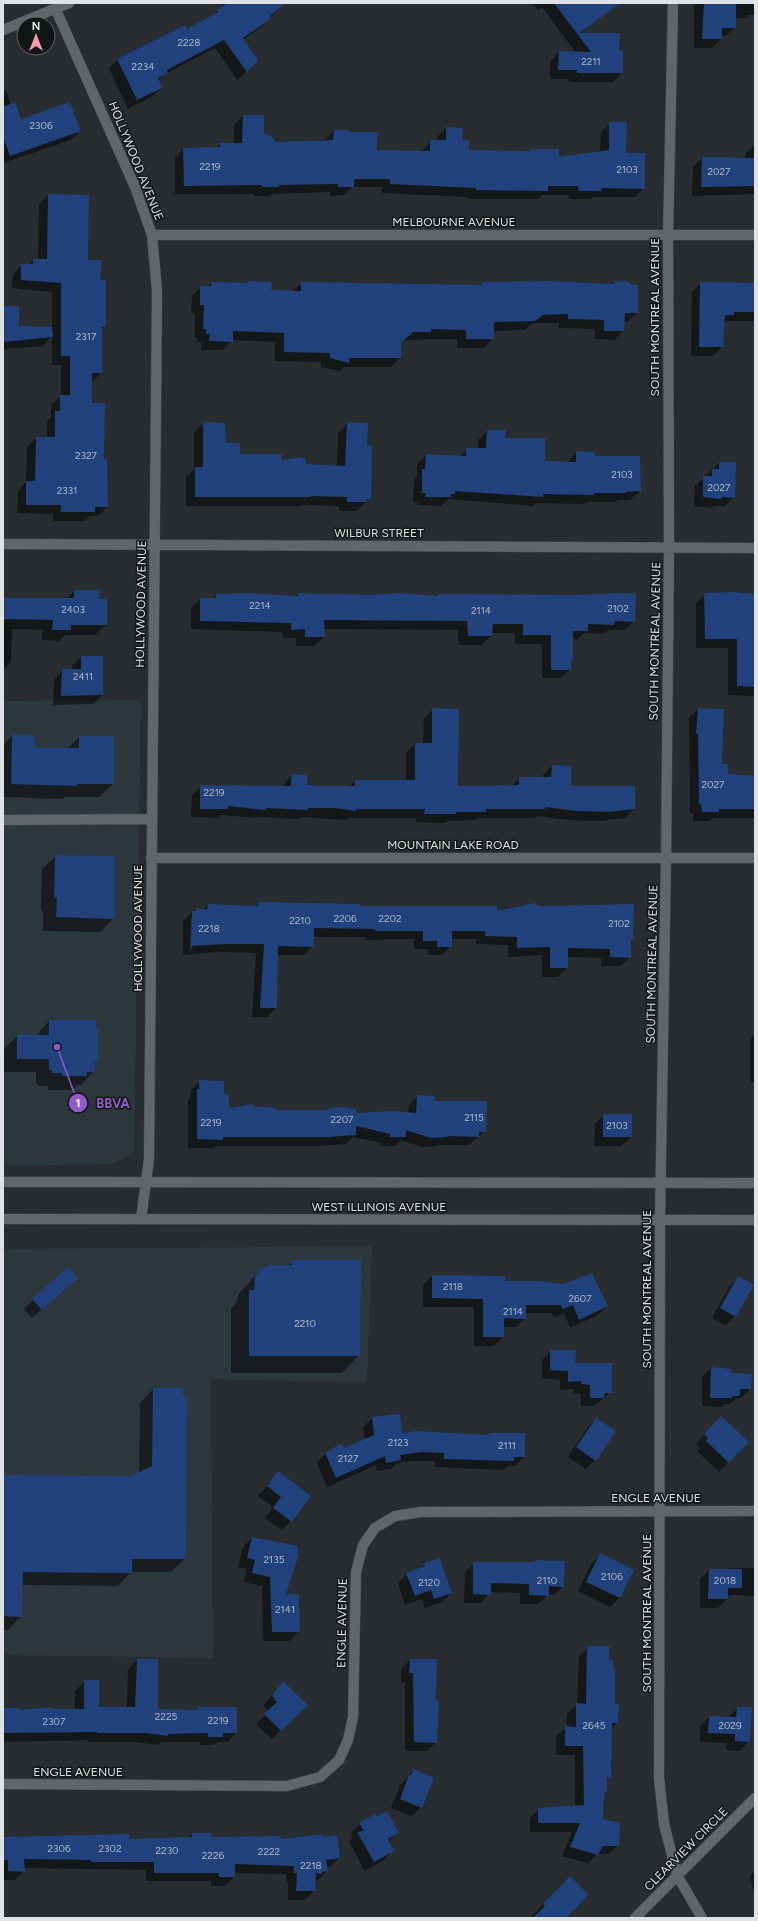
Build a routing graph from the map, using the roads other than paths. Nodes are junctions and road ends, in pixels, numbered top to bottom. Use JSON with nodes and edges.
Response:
{"nodes":[{"id":1,"x":69,"y":3,"type":"edge"},
{"id":2,"x":673,"y":3,"type":"edge"},
{"id":3,"x":56,"y":10,"type":"junction"},
{"id":4,"x":3,"y":30,"type":"edge"},
{"id":5,"x":152,"y":234,"type":"junction"},
{"id":6,"x":668,"y":234,"type":"junction"},
{"id":7,"x":755,"y":235,"type":"edge"},
{"id":8,"x":3,"y":544,"type":"edge"},
{"id":9,"x":154,"y":545,"type":"junction"},
{"id":10,"x":669,"y":548,"type":"junction"},
{"id":11,"x":755,"y":548,"type":"edge"},
{"id":12,"x":152,"y":818,"type":"junction"},
{"id":13,"x":3,"y":820,"type":"edge"},
{"id":14,"x":151,"y":858,"type":"junction"},
{"id":15,"x":666,"y":858,"type":"junction"},
{"id":16,"x":755,"y":858,"type":"edge"},
{"id":17,"x":3,"y":1182,"type":"edge"},
{"id":18,"x":146,"y":1182,"type":"junction"},
{"id":19,"x":661,"y":1182,"type":"junction"},
{"id":20,"x":755,"y":1183,"type":"edge"},
{"id":21,"x":141,"y":1218,"type":"junction"},
{"id":22,"x":3,"y":1219,"type":"edge"},
{"id":23,"x":660,"y":1220,"type":"junction"},
{"id":24,"x":755,"y":1220,"type":"edge"},
{"id":25,"x":660,"y":1511,"type":"junction"},
{"id":26,"x":755,"y":1512,"type":"edge"},
{"id":27,"x":3,"y":1784,"type":"edge"},
{"id":28,"x":755,"y":1798,"type":"edge"},
{"id":29,"x":677,"y":1875,"type":"junction"},
{"id":30,"x":635,"y":1918,"type":"edge"},
{"id":31,"x":702,"y":1918,"type":"edge"}],
"edges":[{"from":1,"to":3,"type":"street"},
{"from":2,"to":6,"type":"street","name":"SOUTH MONTREAL AVENUE"},
{"from":3,"to":4,"type":"street"},
{"from":3,"to":5,"type":"street","name":"HOLLYWOOD AVENUE"},
{"from":5,"to":6,"type":"street","name":"MELBOURNE AVENUE"},
{"from":5,"to":9,"type":"street","name":"HOLLYWOOD AVENUE"},
{"from":6,"to":7,"type":"street","name":"MELBOURNE AVENUE"},
{"from":6,"to":10,"type":"street","name":"SOUTH MONTREAL AVENUE"},
{"from":8,"to":9,"type":"street","name":"WILBUR STREET"},
{"from":9,"to":10,"type":"street","name":"WILBUR STREET"},
{"from":9,"to":12,"type":"street","name":"HOLLYWOOD AVENUE"},
{"from":10,"to":11,"type":"street","name":"WILBUR STREET"},
{"from":10,"to":15,"type":"street","name":"SOUTH MONTREAL AVENUE"},
{"from":12,"to":13,"type":"street"},
{"from":12,"to":14,"type":"street","name":"HOLLYWOOD AVENUE"},
{"from":14,"to":15,"type":"street","name":"MOUNTAIN LAKE ROAD"},
{"from":14,"to":18,"type":"street","name":"HOLLYWOOD AVENUE"},
{"from":15,"to":16,"type":"street","name":"MOUNTAIN LAKE ROAD"},
{"from":15,"to":19,"type":"street","name":"SOUTH MONTREAL AVENUE"},
{"from":17,"to":18,"type":"street","name":"WEST ILLINOIS AVENUE"},
{"from":18,"to":19,"type":"street","name":"WEST ILLINOIS AVENUE"},
{"from":18,"to":21,"type":"street","name":"HOLLYWOOD AVENUE"},
{"from":19,"to":20,"type":"street","name":"WEST ILLINOIS AVENUE"},
{"from":19,"to":23,"type":"street","name":"SOUTH MONTREAL AVENUE"},
{"from":21,"to":22,"type":"street","name":"WEST ILLINOIS AVENUE"},
{"from":21,"to":23,"type":"street","name":"WEST ILLINOIS AVENUE"},
{"from":23,"to":24,"type":"street","name":"WEST ILLINOIS AVENUE"},
{"from":23,"to":25,"type":"street","name":"SOUTH MONTREAL AVENUE"},
{"from":25,"to":26,"type":"street","name":"ENGLE AVENUE"},
{"from":25,"to":27,"type":"street","name":"ENGLE AVENUE"},
{"from":25,"to":29,"type":"street","name":"SOUTH MONTREAL AVENUE"},
{"from":28,"to":29,"type":"street","name":"CLEARVIEW CIRCLE"},
{"from":29,"to":30,"type":"street","name":"CLEARVIEW CIRCLE"},
{"from":29,"to":31,"type":"street","name":"SOUTH MONTREAL AVENUE"}]}
